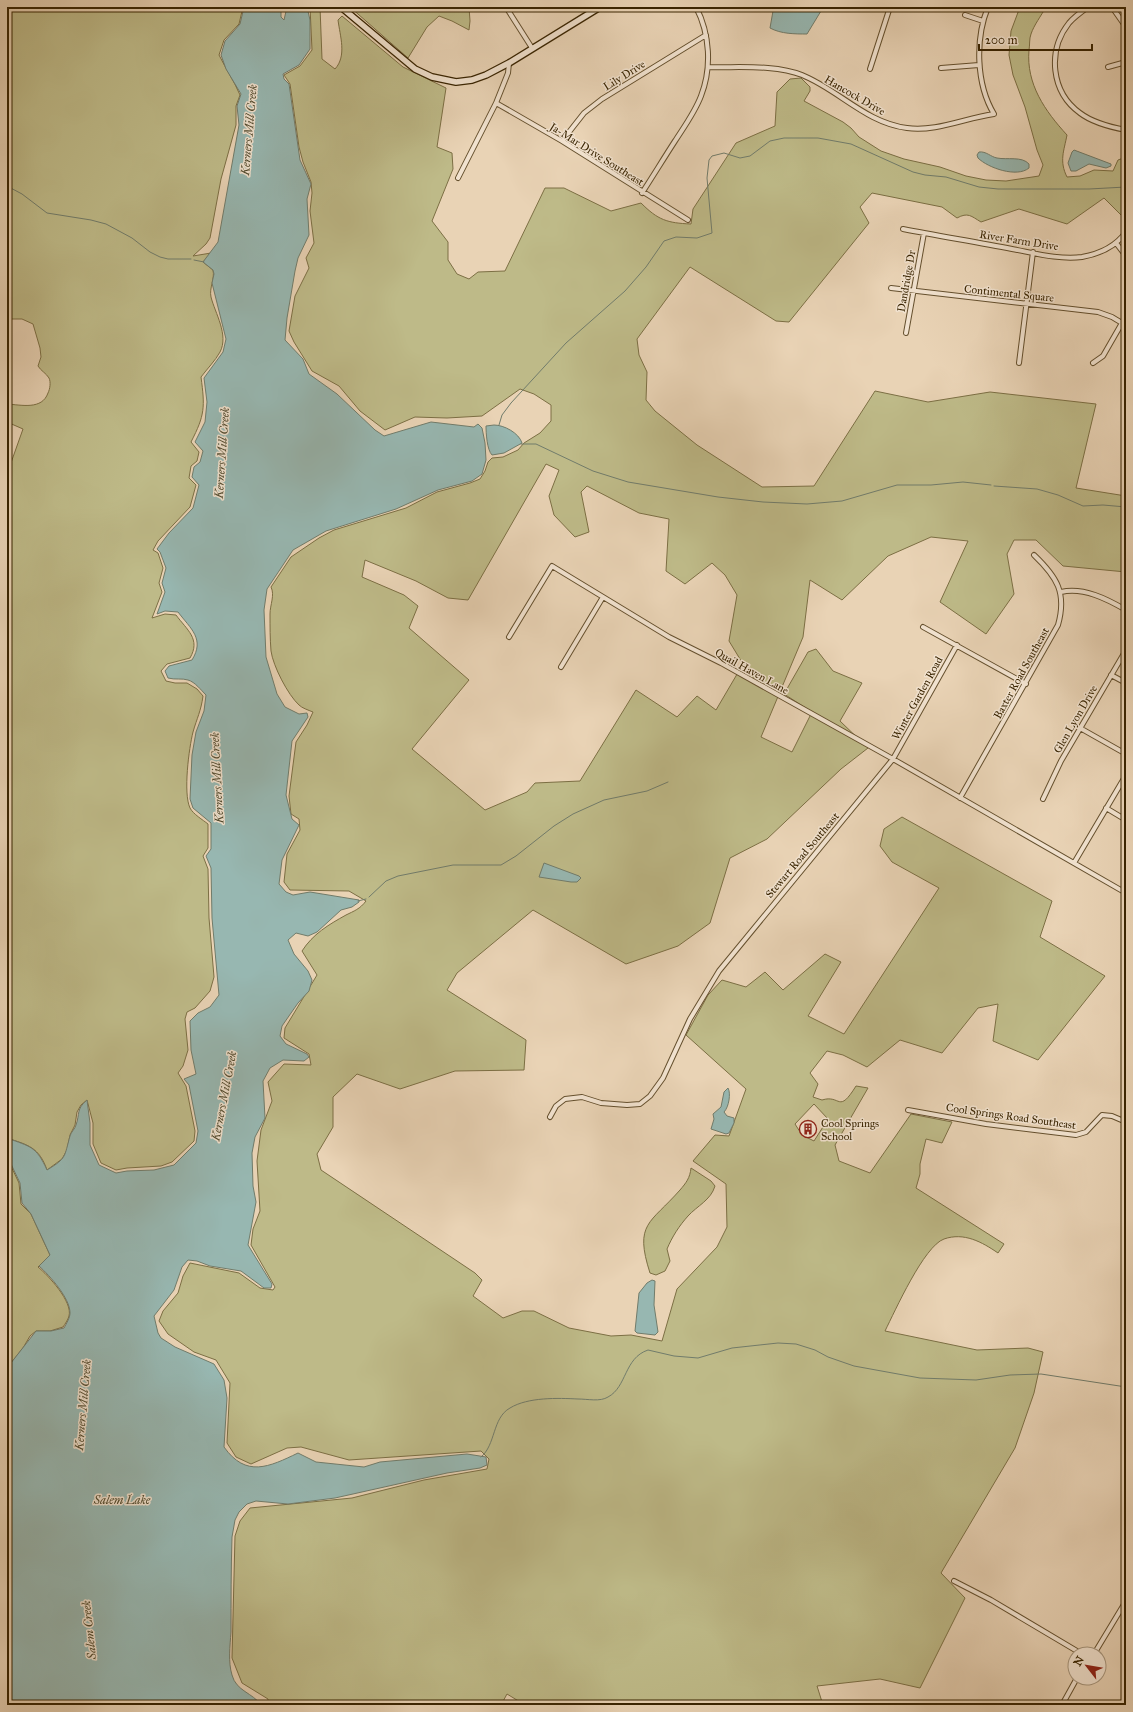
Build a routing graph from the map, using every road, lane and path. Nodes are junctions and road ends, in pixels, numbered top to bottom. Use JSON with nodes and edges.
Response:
{"nodes":[{"id":1,"x":340,"y":7,"type":"edge"},
{"id":2,"x":506,"y":7,"type":"edge"},
{"id":3,"x":600,"y":7,"type":"edge"},
{"id":4,"x":696,"y":7,"type":"edge"},
{"id":5,"x":890,"y":7,"type":"edge"},
{"id":6,"x":988,"y":7,"type":"edge"},
{"id":7,"x":1088,"y":7,"type":"edge"},
{"id":8,"x":1112,"y":7,"type":"edge"},
{"id":9,"x":965,"y":15,"type":"dead end"},
{"id":10,"x":983,"y":20,"type":"junction"},
{"id":11,"x":1126,"y":26,"type":"edge"},
{"id":12,"x":706,"y":34,"type":"junction"},
{"id":13,"x":532,"y":48,"type":"junction"},
{"id":14,"x":1126,"y":62,"type":"edge"},
{"id":15,"x":509,"y":63,"type":"junction"},
{"id":16,"x":979,"y":65,"type":"junction"},
{"id":17,"x":708,"y":67,"type":"junction"},
{"id":18,"x":1108,"y":67,"type":"dead end"},
{"id":19,"x":941,"y":68,"type":"dead end"},
{"id":20,"x":870,"y":69,"type":"dead end"},
{"id":21,"x":496,"y":103,"type":"junction"},
{"id":22,"x":1126,"y":130,"type":"edge"},
{"id":23,"x":562,"y":141,"type":"junction"},
{"id":24,"x":458,"y":178,"type":"dead end"},
{"id":25,"x":642,"y":193,"type":"junction"},
{"id":26,"x":688,"y":220,"type":"dead end"},
{"id":27,"x":903,"y":229,"type":"dead end"},
{"id":28,"x":1126,"y":232,"type":"edge"},
{"id":29,"x":924,"y":233,"type":"junction"},
{"id":30,"x":1116,"y":243,"type":"junction"},
{"id":31,"x":1033,"y":252,"type":"junction"},
{"id":32,"x":1126,"y":256,"type":"edge"},
{"id":33,"x":891,"y":288,"type":"dead end"},
{"id":34,"x":913,"y":292,"type":"junction"},
{"id":35,"x":1026,"y":304,"type":"junction"},
{"id":36,"x":1126,"y":316,"type":"edge"},
{"id":37,"x":1122,"y":323,"type":"junction"},
{"id":38,"x":906,"y":333,"type":"dead end"},
{"id":39,"x":1018,"y":363,"type":"dead end"},
{"id":40,"x":1093,"y":363,"type":"dead end"},
{"id":41,"x":1034,"y":555,"type":"dead end"},
{"id":42,"x":1061,"y":592,"type":"junction"},
{"id":43,"x":603,"y":597,"type":"junction"},
{"id":44,"x":1126,"y":610,"type":"edge"},
{"id":45,"x":923,"y":627,"type":"dead end"},
{"id":46,"x":509,"y":637,"type":"dead end"},
{"id":47,"x":957,"y":646,"type":"junction"},
{"id":48,"x":1126,"y":650,"type":"edge"},
{"id":49,"x":561,"y":667,"type":"dead end"},
{"id":50,"x":1111,"y":674,"type":"junction"},
{"id":51,"x":1126,"y":683,"type":"edge"},
{"id":52,"x":1026,"y":684,"type":"junction"},
{"id":53,"x":1080,"y":728,"type":"junction"},
{"id":54,"x":1126,"y":754,"type":"edge"},
{"id":55,"x":893,"y":759,"type":"junction"},
{"id":56,"x":1126,"y":775,"type":"edge"},
{"id":57,"x":960,"y":798,"type":"junction"},
{"id":58,"x":1043,"y":799,"type":"dead end"},
{"id":59,"x":1106,"y":808,"type":"junction"},
{"id":60,"x":1126,"y":820,"type":"edge"},
{"id":61,"x":1074,"y":863,"type":"junction"},
{"id":62,"x":1126,"y":893,"type":"edge"},
{"id":63,"x":908,"y":1110,"type":"dead end"},
{"id":64,"x":550,"y":1117,"type":"dead end"},
{"id":65,"x":1126,"y":1122,"type":"edge"},
{"id":66,"x":954,"y":1581,"type":"dead end"},
{"id":67,"x":1126,"y":1601,"type":"edge"},
{"id":68,"x":1068,"y":1646,"type":"edge"},
{"id":69,"x":1099,"y":1646,"type":"edge"},
{"id":70,"x":1073,"y":1686,"type":"edge"},
{"id":71,"x":1062,"y":1705,"type":"edge"}],
"edges":[{"from":1,"to":15,"type":"main road"},
{"from":2,"to":13,"type":"street"},
{"from":3,"to":13,"type":"main road"},
{"from":4,"to":12,"type":"street"},
{"from":5,"to":20,"type":"street"},
{"from":6,"to":10,"type":"street"},
{"from":7,"to":22,"type":"street"},
{"from":8,"to":11,"type":"street"},
{"from":9,"to":10,"type":"street"},
{"from":10,"to":16,"type":"street"},
{"from":12,"to":17,"type":"street"},
{"from":12,"to":23,"type":"street","name":"Lily Drive"},
{"from":13,"to":15,"type":"main road"},
{"from":14,"to":18,"type":"street"},
{"from":15,"to":21,"type":"street"},
{"from":16,"to":17,"type":"street","name":"Hancock Drive"},
{"from":16,"to":19,"type":"street"},
{"from":17,"to":25,"type":"street"},
{"from":21,"to":23,"type":"street","name":"Ja-Mar Drive Southeast"},
{"from":21,"to":24,"type":"street"},
{"from":23,"to":25,"type":"street","name":"Ja-Mar Drive Southeast"},
{"from":25,"to":26,"type":"street","name":"Ja-Mar Drive Southeast"},
{"from":27,"to":29,"type":"street","name":"River Farm Drive"},
{"from":28,"to":30,"type":"street","name":"River Farm Drive"},
{"from":29,"to":31,"type":"street","name":"River Farm Drive"},
{"from":29,"to":34,"type":"street","name":"Dandridge Dr"},
{"from":30,"to":31,"type":"street","name":"River Farm Drive"},
{"from":30,"to":32,"type":"street"},
{"from":31,"to":35,"type":"street"},
{"from":33,"to":34,"type":"street","name":"Contimental Square"},
{"from":34,"to":35,"type":"street","name":"Contimental Square"},
{"from":34,"to":38,"type":"street","name":"Dandridge Dr"},
{"from":35,"to":37,"type":"street","name":"Contimental Square"},
{"from":35,"to":39,"type":"street"},
{"from":36,"to":37,"type":"street"},
{"from":37,"to":40,"type":"street"},
{"from":41,"to":42,"type":"street","name":"Baxter Road Southeast"},
{"from":42,"to":44,"type":"street"},
{"from":42,"to":52,"type":"street","name":"Baxter Road Southeast"},
{"from":43,"to":46,"type":"street","name":"Quail Haven Lane"},
{"from":43,"to":49,"type":"street"},
{"from":43,"to":55,"type":"street","name":"Quail Haven Lane"},
{"from":45,"to":47,"type":"street"},
{"from":47,"to":52,"type":"street"},
{"from":47,"to":55,"type":"street","name":"Winter Garden Road"},
{"from":48,"to":50,"type":"street","name":"Glen Lyon Drive"},
{"from":50,"to":51,"type":"street"},
{"from":50,"to":53,"type":"street","name":"Glen Lyon Drive"},
{"from":52,"to":57,"type":"street","name":"Baxter Road Southeast"},
{"from":53,"to":54,"type":"street"},
{"from":53,"to":58,"type":"street","name":"Glen Lyon Drive"},
{"from":55,"to":57,"type":"street"},
{"from":55,"to":64,"type":"street","name":"Stewart Road Southeast"},
{"from":56,"to":59,"type":"street"},
{"from":57,"to":61,"type":"street"},
{"from":59,"to":60,"type":"street"},
{"from":59,"to":61,"type":"street"},
{"from":61,"to":62,"type":"street"},
{"from":63,"to":65,"type":"street","name":"Cool Springs Road Southeast"},
{"from":66,"to":68,"type":"street"},
{"from":67,"to":69,"type":"street"},
{"from":70,"to":71,"type":"street"}]}
